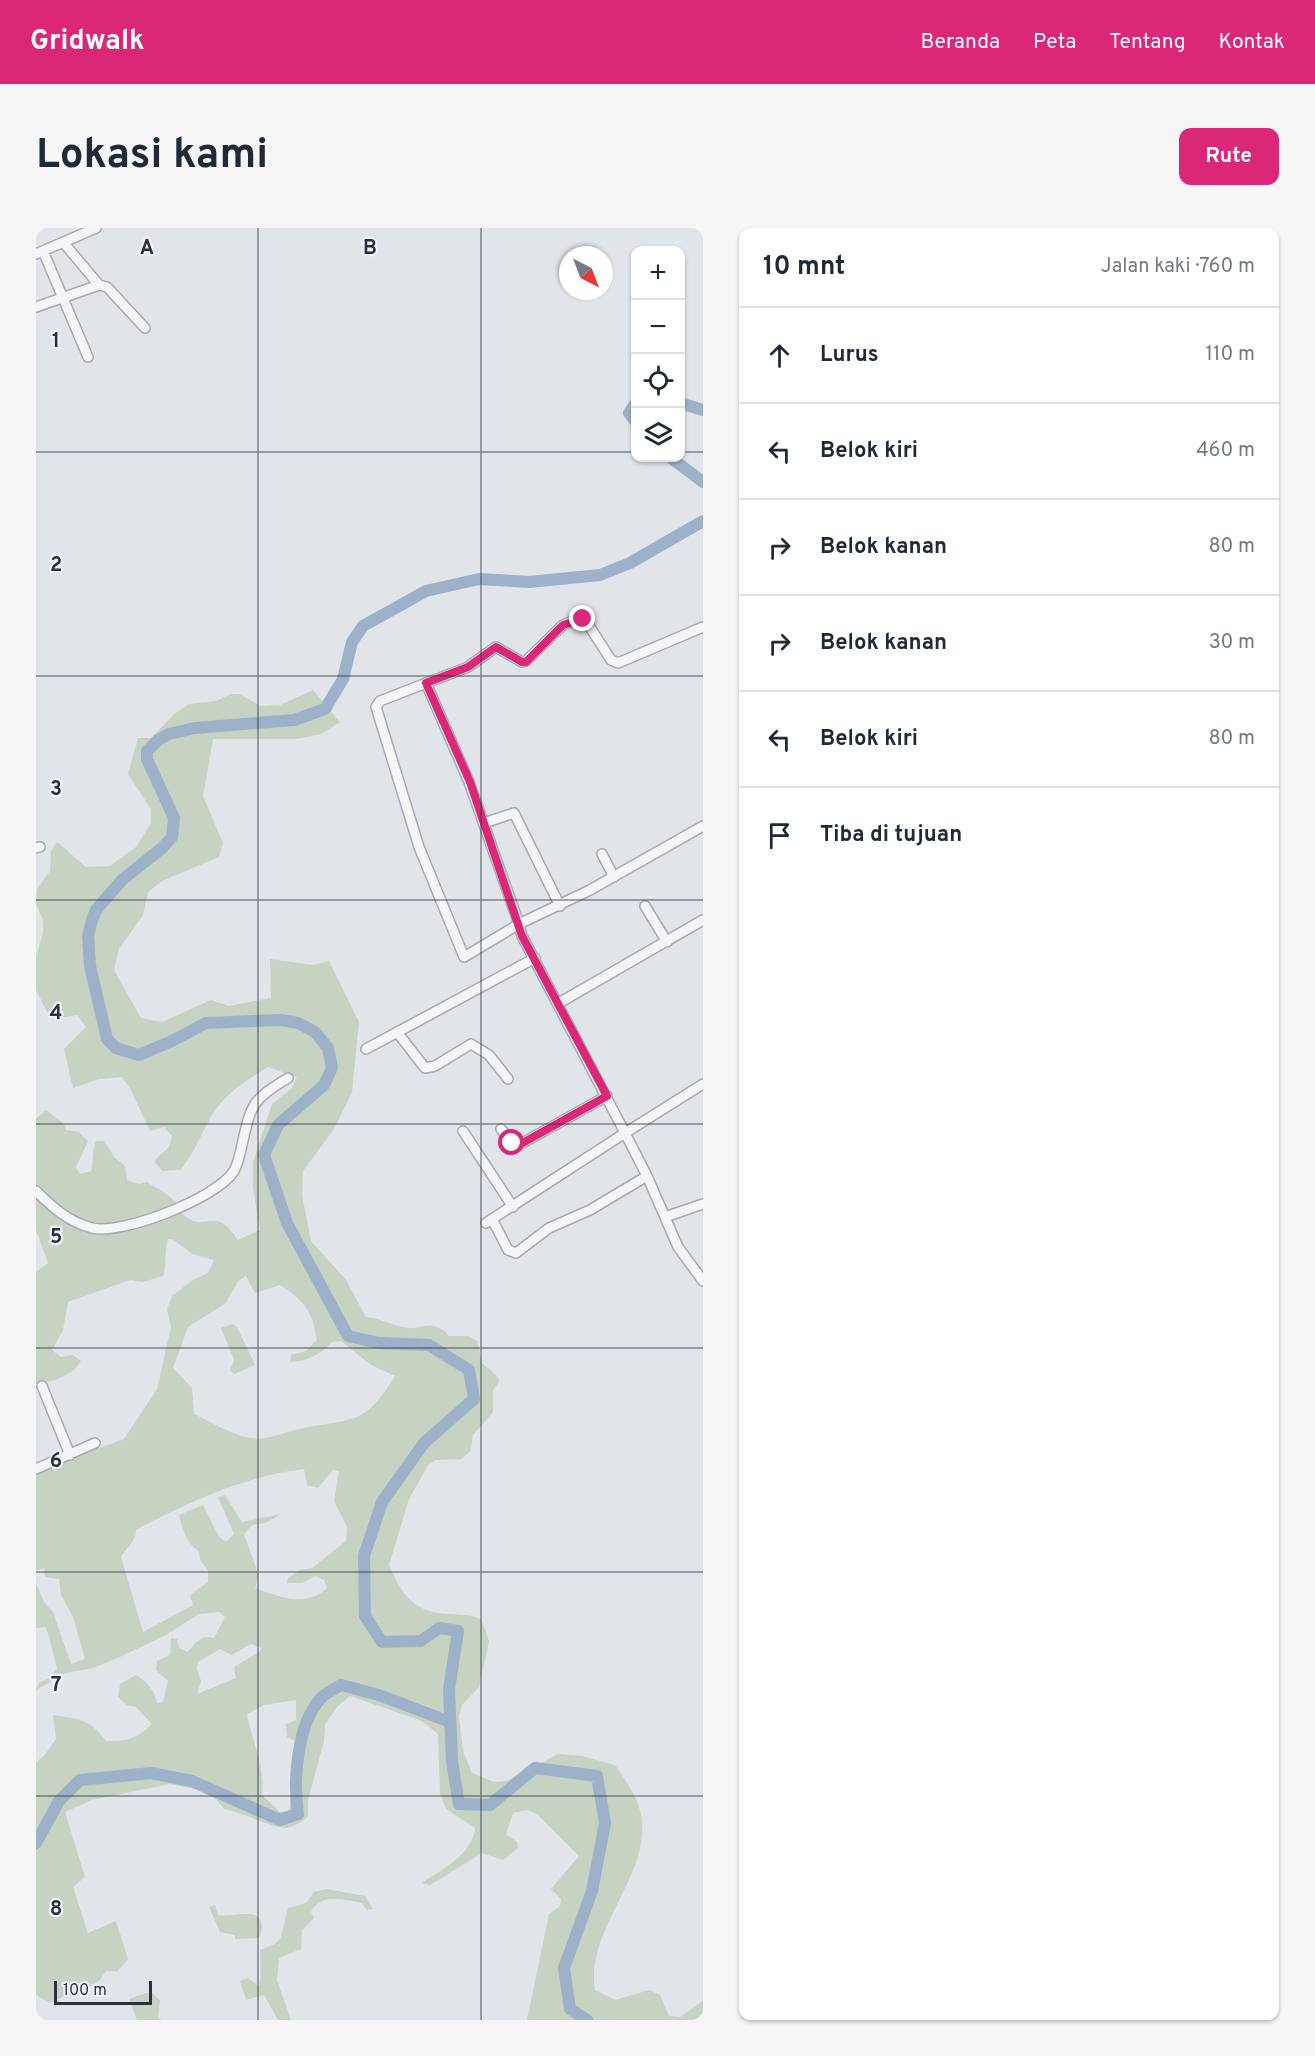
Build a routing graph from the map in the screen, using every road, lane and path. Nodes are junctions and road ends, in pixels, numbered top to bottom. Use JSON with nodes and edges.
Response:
{"nodes":[{"id":1,"x":96,"y":228,"type":"edge"},
{"id":2,"x":63,"y":242,"type":"junction"},
{"id":3,"x":39,"y":253,"type":"edge"},
{"id":4,"x":99,"y":285,"type":"junction"},
{"id":5,"x":63,"y":298,"type":"junction"},
{"id":6,"x":36,"y":307,"type":"edge"},
{"id":7,"x":145,"y":327,"type":"dead end"},
{"id":8,"x":88,"y":357,"type":"dead end"},
{"id":9,"x":703,"y":627,"type":"edge"},
{"id":10,"x":426,"y":683,"type":"junction"},
{"id":11,"x":484,"y":823,"type":"junction"},
{"id":12,"x":703,"y":826,"type":"edge"},
{"id":13,"x":602,"y":854,"type":"dead end"},
{"id":14,"x":614,"y":877,"type":"junction"},
{"id":15,"x":560,"y":906,"type":"junction"},
{"id":16,"x":645,"y":906,"type":"dead end"},
{"id":17,"x":703,"y":920,"type":"edge"},
{"id":18,"x":519,"y":924,"type":"junction"},
{"id":19,"x":667,"y":942,"type":"junction"},
{"id":20,"x":535,"y":958,"type":"junction"},
{"id":21,"x":559,"y":1003,"type":"junction"},
{"id":22,"x":397,"y":1032,"type":"junction"},
{"id":23,"x":366,"y":1048,"type":"dead end"},
{"id":24,"x":288,"y":1078,"type":"dead end"},
{"id":25,"x":508,"y":1079,"type":"dead end"},
{"id":26,"x":703,"y":1084,"type":"edge"},
{"id":27,"x":607,"y":1096,"type":"junction"},
{"id":28,"x":501,"y":1129,"type":"dead end"},
{"id":29,"x":463,"y":1131,"type":"dead end"},
{"id":30,"x":625,"y":1133,"type":"junction"},
{"id":31,"x":647,"y":1176,"type":"junction"},
{"id":32,"x":36,"y":1191,"type":"edge"},
{"id":33,"x":703,"y":1204,"type":"edge"},
{"id":34,"x":513,"y":1207,"type":"junction"},
{"id":35,"x":666,"y":1217,"type":"junction"},
{"id":36,"x":703,"y":1281,"type":"edge"},
{"id":37,"x":42,"y":1386,"type":"dead end"},
{"id":38,"x":95,"y":1443,"type":"dead end"},
{"id":39,"x":70,"y":1455,"type":"junction"},
{"id":40,"x":36,"y":1469,"type":"edge"}],
"edges":[{"from":1,"to":2,"type":"street"},
{"from":2,"to":3,"type":"street"},
{"from":2,"to":4,"type":"street"},
{"from":3,"to":5,"type":"street"},
{"from":4,"to":5,"type":"street"},
{"from":4,"to":7,"type":"street"},
{"from":5,"to":6,"type":"street"},
{"from":5,"to":8,"type":"street"},
{"from":9,"to":10,"type":"street"},
{"from":10,"to":11,"type":"street"},
{"from":10,"to":18,"type":"street"},
{"from":11,"to":15,"type":"street"},
{"from":11,"to":18,"type":"street"},
{"from":12,"to":14,"type":"street"},
{"from":13,"to":14,"type":"street"},
{"from":14,"to":15,"type":"street"},
{"from":15,"to":18,"type":"street"},
{"from":16,"to":19,"type":"street"},
{"from":17,"to":19,"type":"street"},
{"from":18,"to":20,"type":"street"},
{"from":19,"to":21,"type":"street"},
{"from":20,"to":21,"type":"street"},
{"from":20,"to":22,"type":"street"},
{"from":21,"to":27,"type":"street"},
{"from":22,"to":23,"type":"street"},
{"from":22,"to":25,"type":"street"},
{"from":24,"to":32,"type":"street"},
{"from":26,"to":30,"type":"street"},
{"from":27,"to":28,"type":"street"},
{"from":27,"to":30,"type":"street"},
{"from":29,"to":34,"type":"street"},
{"from":30,"to":31,"type":"street"},
{"from":30,"to":34,"type":"street"},
{"from":31,"to":34,"type":"street"},
{"from":31,"to":35,"type":"street"},
{"from":33,"to":35,"type":"street"},
{"from":35,"to":36,"type":"street"},
{"from":37,"to":39,"type":"street"},
{"from":38,"to":39,"type":"street"},
{"from":39,"to":40,"type":"street"}]}
